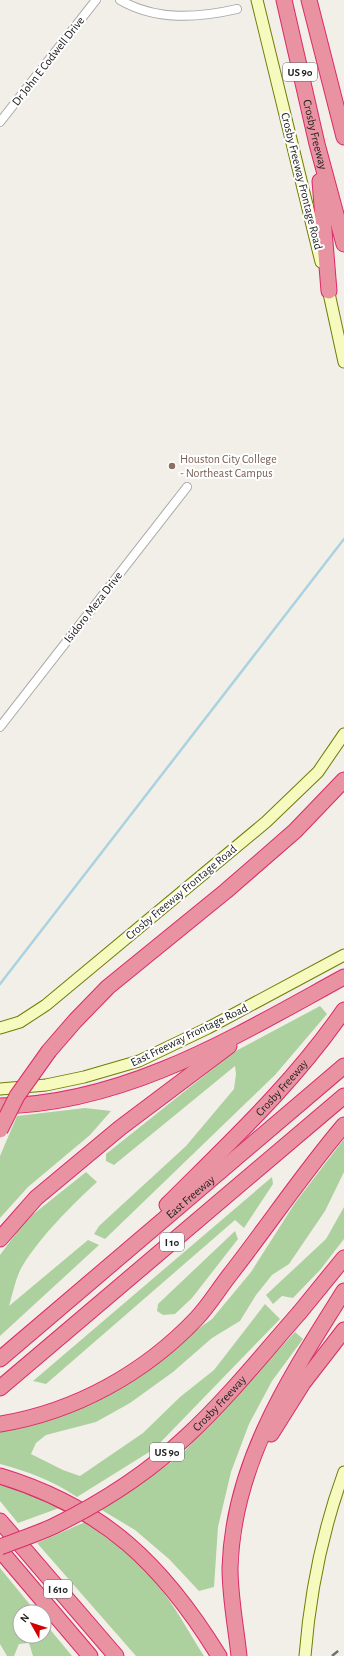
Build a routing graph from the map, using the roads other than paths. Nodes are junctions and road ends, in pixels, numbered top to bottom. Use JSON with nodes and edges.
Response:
{"nodes":[{"id":1,"x":96,"y":0,"type":"edge"},
{"id":2,"x":120,"y":0,"type":"edge"},
{"id":3,"x":258,"y":0,"type":"edge"},
{"id":4,"x":284,"y":0,"type":"edge"},
{"id":5,"x":309,"y":0,"type":"edge"},
{"id":6,"x":237,"y":9,"type":"dead end"},
{"id":7,"x":0,"y":122,"type":"edge"},
{"id":8,"x":344,"y":137,"type":"edge"},
{"id":9,"x":317,"y":144,"type":"junction"},
{"id":10,"x":344,"y":244,"type":"edge"},
{"id":11,"x":329,"y":291,"type":"junction"},
{"id":12,"x":344,"y":362,"type":"edge"},
{"id":13,"x":187,"y":487,"type":"dead end"},
{"id":14,"x":0,"y":727,"type":"edge"},
{"id":15,"x":344,"y":734,"type":"edge"},
{"id":16,"x":344,"y":780,"type":"edge"},
{"id":17,"x":344,"y":955,"type":"edge"},
{"id":18,"x":344,"y":977,"type":"edge"},
{"id":19,"x":344,"y":1010,"type":"edge"},
{"id":20,"x":269,"y":1018,"type":"junction"},
{"id":21,"x":0,"y":1028,"type":"edge"},
{"id":22,"x":344,"y":1066,"type":"edge"},
{"id":23,"x":0,"y":1089,"type":"edge"},
{"id":24,"x":344,"y":1096,"type":"edge"},
{"id":25,"x":0,"y":1106,"type":"edge"},
{"id":26,"x":344,"y":1125,"type":"edge"},
{"id":27,"x":0,"y":1130,"type":"edge"},
{"id":28,"x":0,"y":1239,"type":"edge"},
{"id":29,"x":344,"y":1258,"type":"edge"},
{"id":30,"x":94,"y":1278,"type":"junction"},
{"id":31,"x":344,"y":1291,"type":"edge"},
{"id":32,"x":344,"y":1330,"type":"edge"},
{"id":33,"x":0,"y":1359,"type":"edge"},
{"id":34,"x":0,"y":1388,"type":"edge"},
{"id":35,"x":0,"y":1424,"type":"edge"},
{"id":36,"x":344,"y":1472,"type":"edge"},
{"id":37,"x":0,"y":1476,"type":"edge"},
{"id":38,"x":0,"y":1521,"type":"edge"},
{"id":39,"x":235,"y":1524,"type":"junction"},
{"id":40,"x":0,"y":1547,"type":"edge"},
{"id":41,"x":0,"y":1550,"type":"edge"},
{"id":42,"x":90,"y":1656,"type":"edge"},
{"id":43,"x":116,"y":1656,"type":"edge"},
{"id":44,"x":219,"y":1656,"type":"edge"},
{"id":45,"x":239,"y":1656,"type":"edge"},
{"id":46,"x":305,"y":1656,"type":"edge"}],
"edges":[{"from":1,"to":7,"type":"street","name":"Dr John E Codwell Drive"},
{"from":2,"to":6,"type":"street"},
{"from":3,"to":11,"type":"main road","name":"Crosby Freeway Frontage Road"},
{"from":4,"to":9,"type":"highway","name":"Crosby Freeway","number":"US 90"},
{"from":5,"to":8,"type":"highway","number":"US 90"},
{"from":9,"to":10,"type":"highway","name":"Crosby Freeway","number":"US 90"},
{"from":9,"to":11,"type":"highway"},
{"from":11,"to":12,"type":"main road","name":"Crosby Freeway Frontage Road"},
{"from":13,"to":14,"type":"street","name":"Isidoro Meza Drive"},
{"from":15,"to":21,"type":"main road","name":"Crosby Freeway Frontage Road"},
{"from":16,"to":27,"type":"highway","bridge":true},
{"from":17,"to":23,"type":"main road","name":"East Freeway Frontage Road"},
{"from":18,"to":20,"type":"highway"},
{"from":19,"to":30,"type":"highway","name":"Crosby Freeway"},
{"from":20,"to":25,"type":"highway"},
{"from":20,"to":28,"type":"highway"},
{"from":22,"to":30,"type":"highway","name":"East Freeway","number":"I 10"},
{"from":24,"to":34,"type":"highway","name":"East Freeway","number":"I 10"},
{"from":26,"to":35,"type":"highway"},
{"from":29,"to":40,"type":"highway","name":"Crosby Freeway","number":"US 90","bridge":true},
{"from":30,"to":33,"type":"highway","name":"East Freeway","number":"I 10"},
{"from":31,"to":39,"type":"highway"},
{"from":32,"to":39,"type":"highway"},
{"from":36,"to":46,"type":"main road"},
{"from":37,"to":44,"type":"highway"},
{"from":38,"to":43,"type":"highway","number":"I 610"},
{"from":39,"to":45,"type":"highway"},
{"from":41,"to":42,"type":"highway","number":"I 610"}]}
